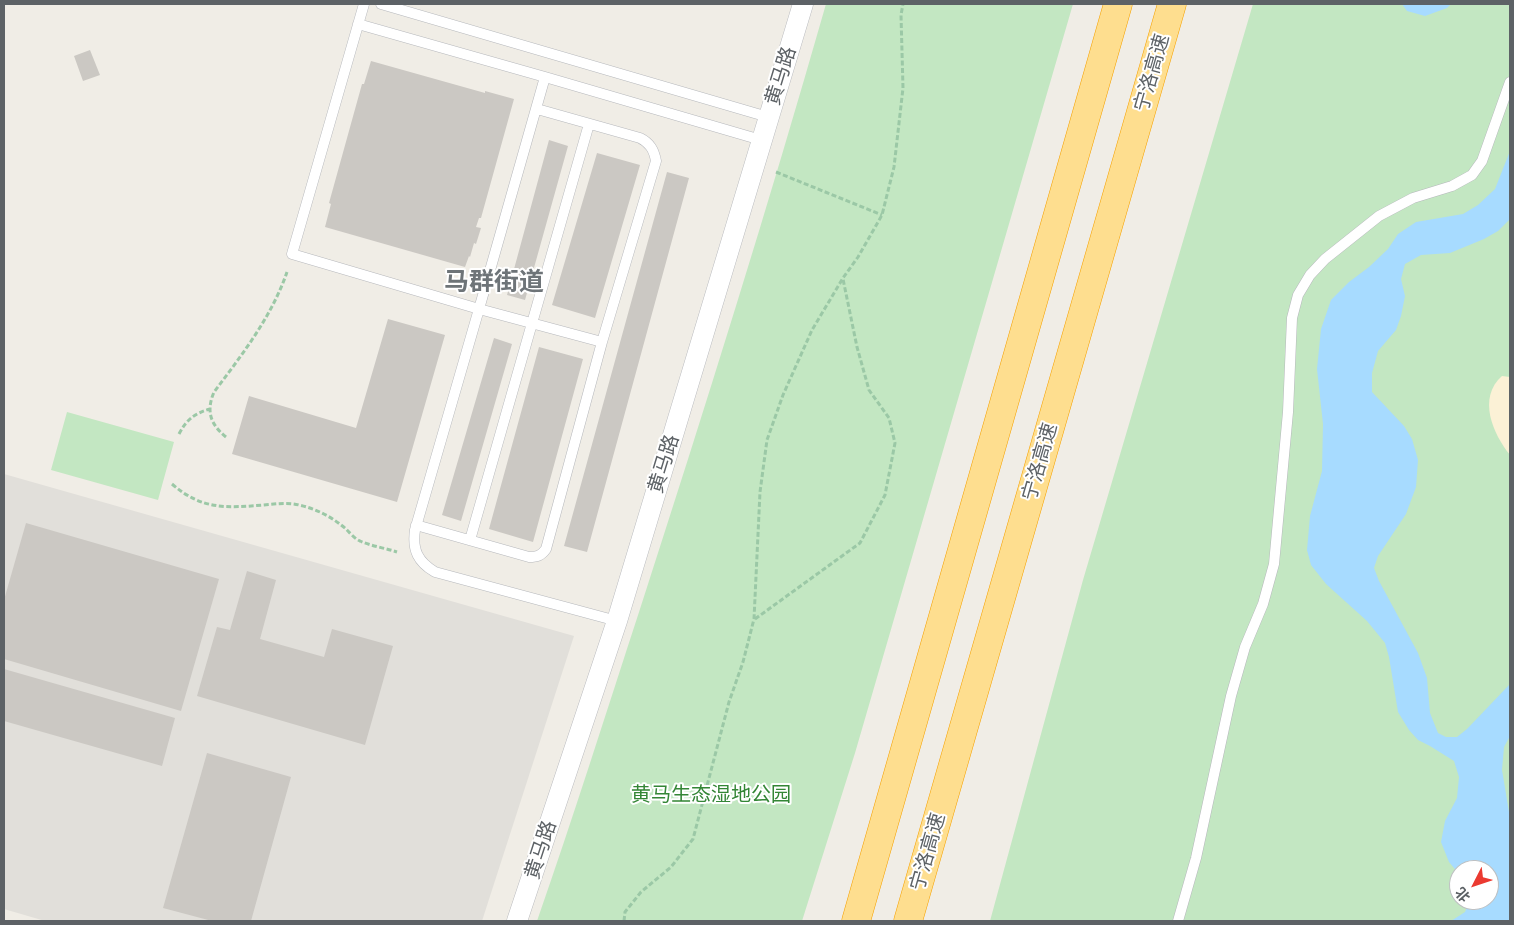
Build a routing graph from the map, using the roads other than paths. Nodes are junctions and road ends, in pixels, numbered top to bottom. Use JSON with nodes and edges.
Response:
{"nodes":[{"id":1,"x":364,"y":4,"type":"edge"},
{"id":2,"x":381,"y":4,"type":"edge"},
{"id":3,"x":803,"y":4,"type":"edge"},
{"id":4,"x":1118,"y":4,"type":"edge"},
{"id":5,"x":1172,"y":4,"type":"edge"},
{"id":6,"x":358,"y":24,"type":"junction"},
{"id":7,"x":546,"y":77,"type":"junction"},
{"id":8,"x":1510,"y":82,"type":"edge"},
{"id":9,"x":537,"y":109,"type":"junction"},
{"id":10,"x":768,"y":117,"type":"junction"},
{"id":11,"x":589,"y":124,"type":"junction"},
{"id":12,"x":761,"y":140,"type":"junction"},
{"id":13,"x":479,"y":309,"type":"junction"},
{"id":14,"x":532,"y":323,"type":"junction"},
{"id":15,"x":602,"y":342,"type":"junction"},
{"id":16,"x":416,"y":526,"type":"junction"},
{"id":17,"x":470,"y":540,"type":"junction"},
{"id":18,"x":617,"y":621,"type":"junction"},
{"id":19,"x":518,"y":921,"type":"edge"},
{"id":20,"x":856,"y":921,"type":"edge"},
{"id":21,"x":908,"y":921,"type":"edge"},
{"id":22,"x":1178,"y":921,"type":"edge"}],
"edges":[{"from":1,"to":6,"type":"lane"},
{"from":2,"to":10,"type":"lane"},
{"from":3,"to":10,"type":"street","name":"黄马路"},
{"from":4,"to":20,"type":"highway"},
{"from":5,"to":21,"type":"highway","name":"宁洛高速"},
{"from":6,"to":7,"type":"lane"},
{"from":6,"to":13,"type":"lane"},
{"from":7,"to":9,"type":"lane"},
{"from":7,"to":12,"type":"lane"},
{"from":8,"to":22,"type":"lane"},
{"from":9,"to":11,"type":"lane"},
{"from":9,"to":13,"type":"lane"},
{"from":10,"to":12,"type":"street","name":"黄马路"},
{"from":11,"to":14,"type":"lane"},
{"from":11,"to":15,"type":"lane"},
{"from":12,"to":18,"type":"street","name":"黄马路"},
{"from":13,"to":14,"type":"lane"},
{"from":13,"to":16,"type":"lane"},
{"from":14,"to":15,"type":"lane"},
{"from":14,"to":17,"type":"lane"},
{"from":15,"to":17,"type":"lane"},
{"from":16,"to":17,"type":"lane"},
{"from":16,"to":18,"type":"lane"},
{"from":18,"to":19,"type":"street","name":"黄马路"}]}
